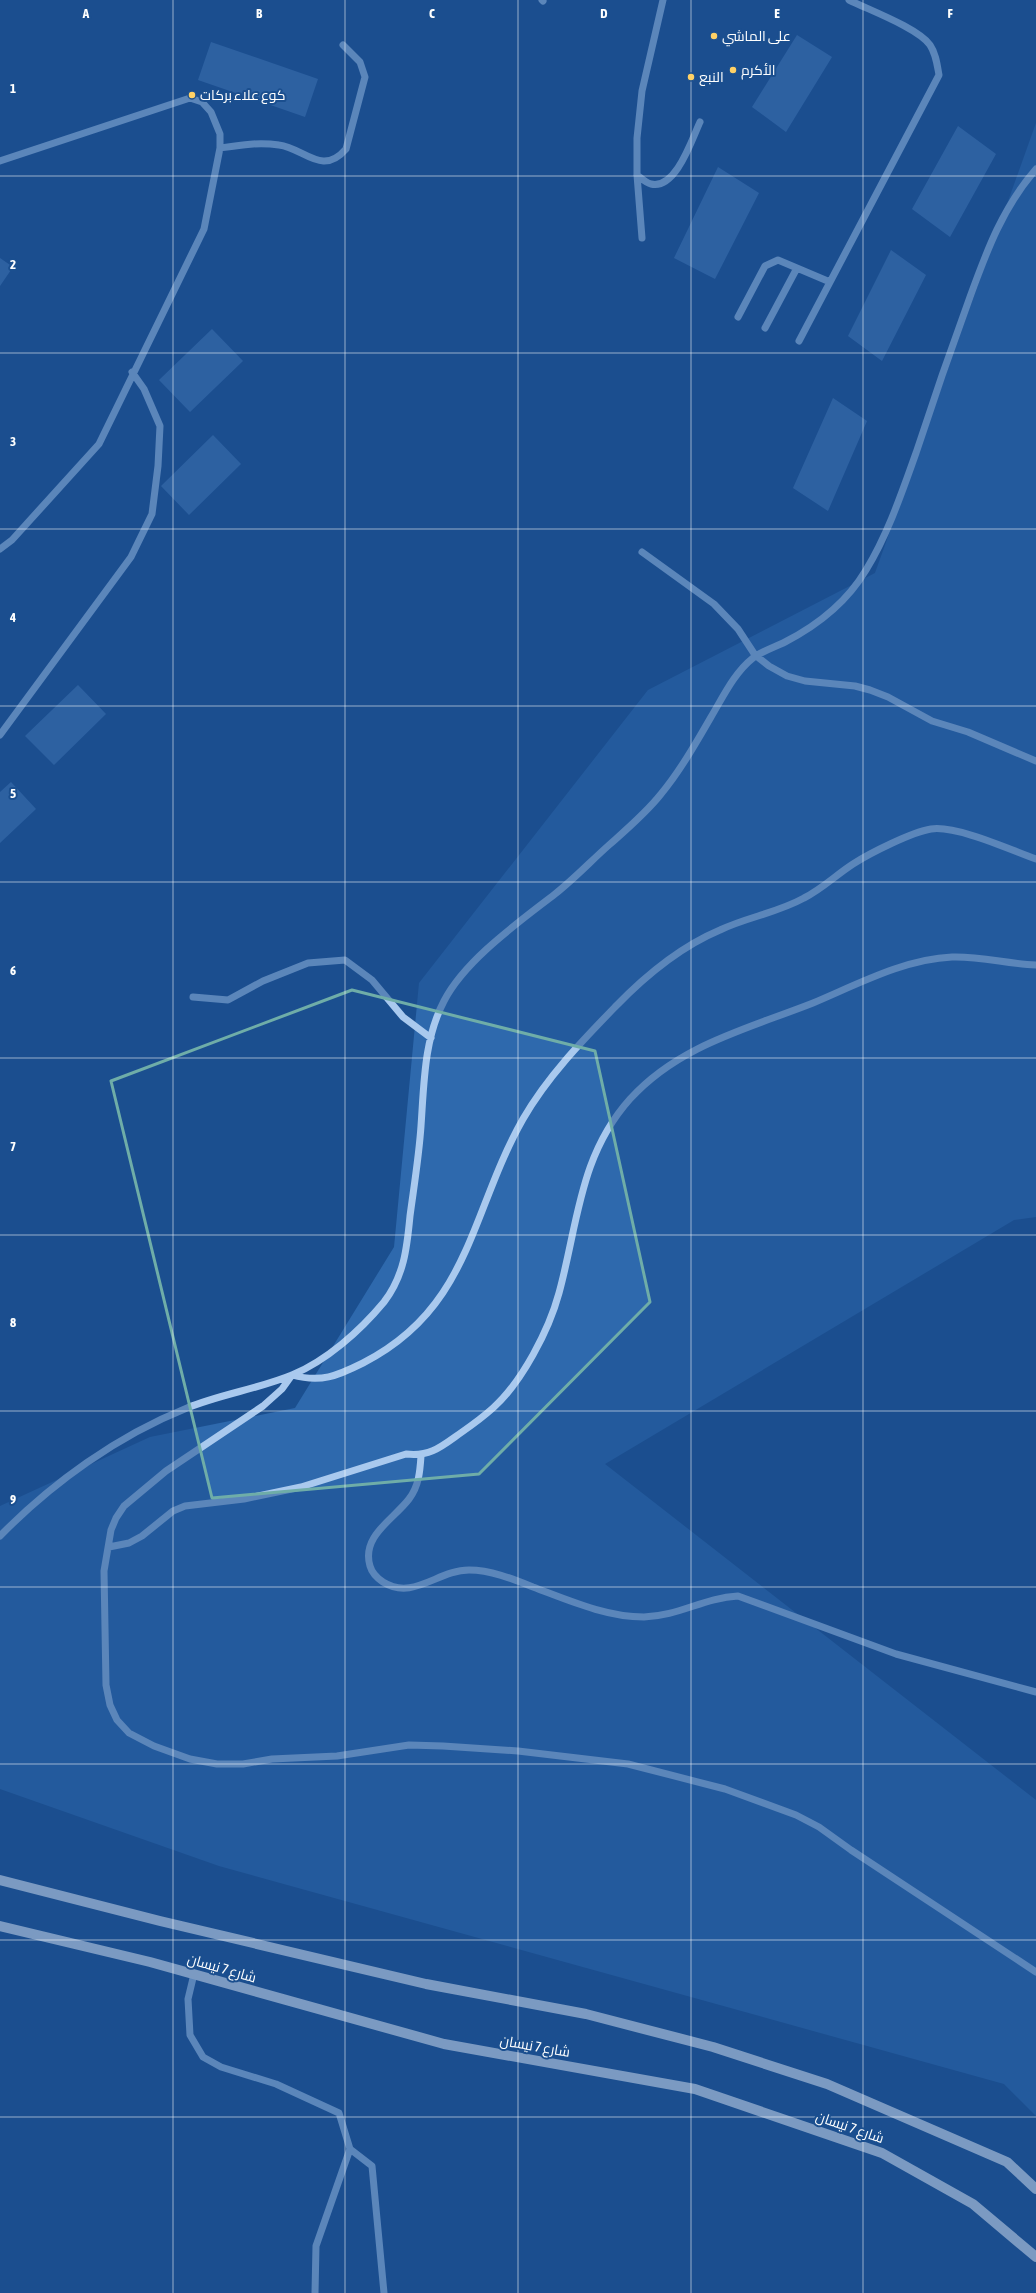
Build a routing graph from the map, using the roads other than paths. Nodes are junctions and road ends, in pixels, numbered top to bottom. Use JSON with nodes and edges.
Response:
{"nodes":[{"id":1,"x":663,"y":0,"type":"edge"},
{"id":2,"x":849,"y":0,"type":"edge"},
{"id":3,"x":343,"y":45,"type":"dead end"},
{"id":4,"x":700,"y":122,"type":"dead end"},
{"id":5,"x":220,"y":148,"type":"junction"},
{"id":6,"x":0,"y":161,"type":"edge"},
{"id":7,"x":1036,"y":169,"type":"edge"},
{"id":8,"x":637,"y":176,"type":"junction"},
{"id":9,"x":642,"y":238,"type":"dead end"},
{"id":10,"x":797,"y":268,"type":"junction"},
{"id":11,"x":830,"y":282,"type":"junction"},
{"id":12,"x":738,"y":317,"type":"dead end"},
{"id":13,"x":765,"y":328,"type":"dead end"},
{"id":14,"x":799,"y":341,"type":"dead end"},
{"id":15,"x":132,"y":372,"type":"junction"},
{"id":16,"x":0,"y":549,"type":"edge"},
{"id":17,"x":642,"y":552,"type":"dead end"},
{"id":18,"x":755,"y":656,"type":"junction"},
{"id":19,"x":0,"y":735,"type":"edge"},
{"id":20,"x":1036,"y":761,"type":"edge"},
{"id":21,"x":1036,"y":859,"type":"edge"},
{"id":22,"x":1036,"y":965,"type":"edge"},
{"id":23,"x":192,"y":997,"type":"dead end"},
{"id":24,"x":431,"y":1038,"type":"junction"},
{"id":25,"x":292,"y":1375,"type":"junction"},
{"id":26,"x":421,"y":1456,"type":"junction"},
{"id":27,"x":0,"y":1536,"type":"edge"},
{"id":28,"x":109,"y":1547,"type":"junction"},
{"id":29,"x":1036,"y":1692,"type":"edge"},
{"id":30,"x":0,"y":1880,"type":"edge"},
{"id":31,"x":0,"y":1926,"type":"edge"},
{"id":32,"x":1036,"y":1972,"type":"edge"},
{"id":33,"x":194,"y":1974,"type":"junction"},
{"id":34,"x":350,"y":2149,"type":"junction"},
{"id":35,"x":1036,"y":2189,"type":"edge"},
{"id":36,"x":1036,"y":2257,"type":"edge"},
{"id":37,"x":315,"y":2293,"type":"edge"},
{"id":38,"x":384,"y":2293,"type":"edge"}],
"edges":[{"from":1,"to":8,"type":"street"},
{"from":2,"to":11,"type":"street"},
{"from":3,"to":5,"type":"street"},
{"from":4,"to":8,"type":"street"},
{"from":5,"to":6,"type":"street"},
{"from":5,"to":15,"type":"street"},
{"from":7,"to":18,"type":"street"},
{"from":8,"to":9,"type":"street"},
{"from":10,"to":11,"type":"street"},
{"from":10,"to":12,"type":"street"},
{"from":10,"to":13,"type":"street"},
{"from":11,"to":14,"type":"street"},
{"from":15,"to":16,"type":"street"},
{"from":15,"to":19,"type":"street"},
{"from":17,"to":18,"type":"street"},
{"from":18,"to":20,"type":"street"},
{"from":18,"to":24,"type":"street"},
{"from":21,"to":25,"type":"street"},
{"from":22,"to":26,"type":"street"},
{"from":23,"to":24,"type":"street"},
{"from":24,"to":25,"type":"street"},
{"from":25,"to":27,"type":"street"},
{"from":25,"to":28,"type":"street"},
{"from":26,"to":28,"type":"street"},
{"from":26,"to":29,"type":"street"},
{"from":28,"to":32,"type":"street"},
{"from":30,"to":35,"type":"main road","name":"شارع 7 نيسان"},
{"from":31,"to":33,"type":"main road","name":"شارع 7 نيسان"},
{"from":33,"to":34,"type":"street"},
{"from":33,"to":36,"type":"main road","name":"شارع 7 نيسان"},
{"from":34,"to":37,"type":"street"},
{"from":34,"to":38,"type":"street"}]}
